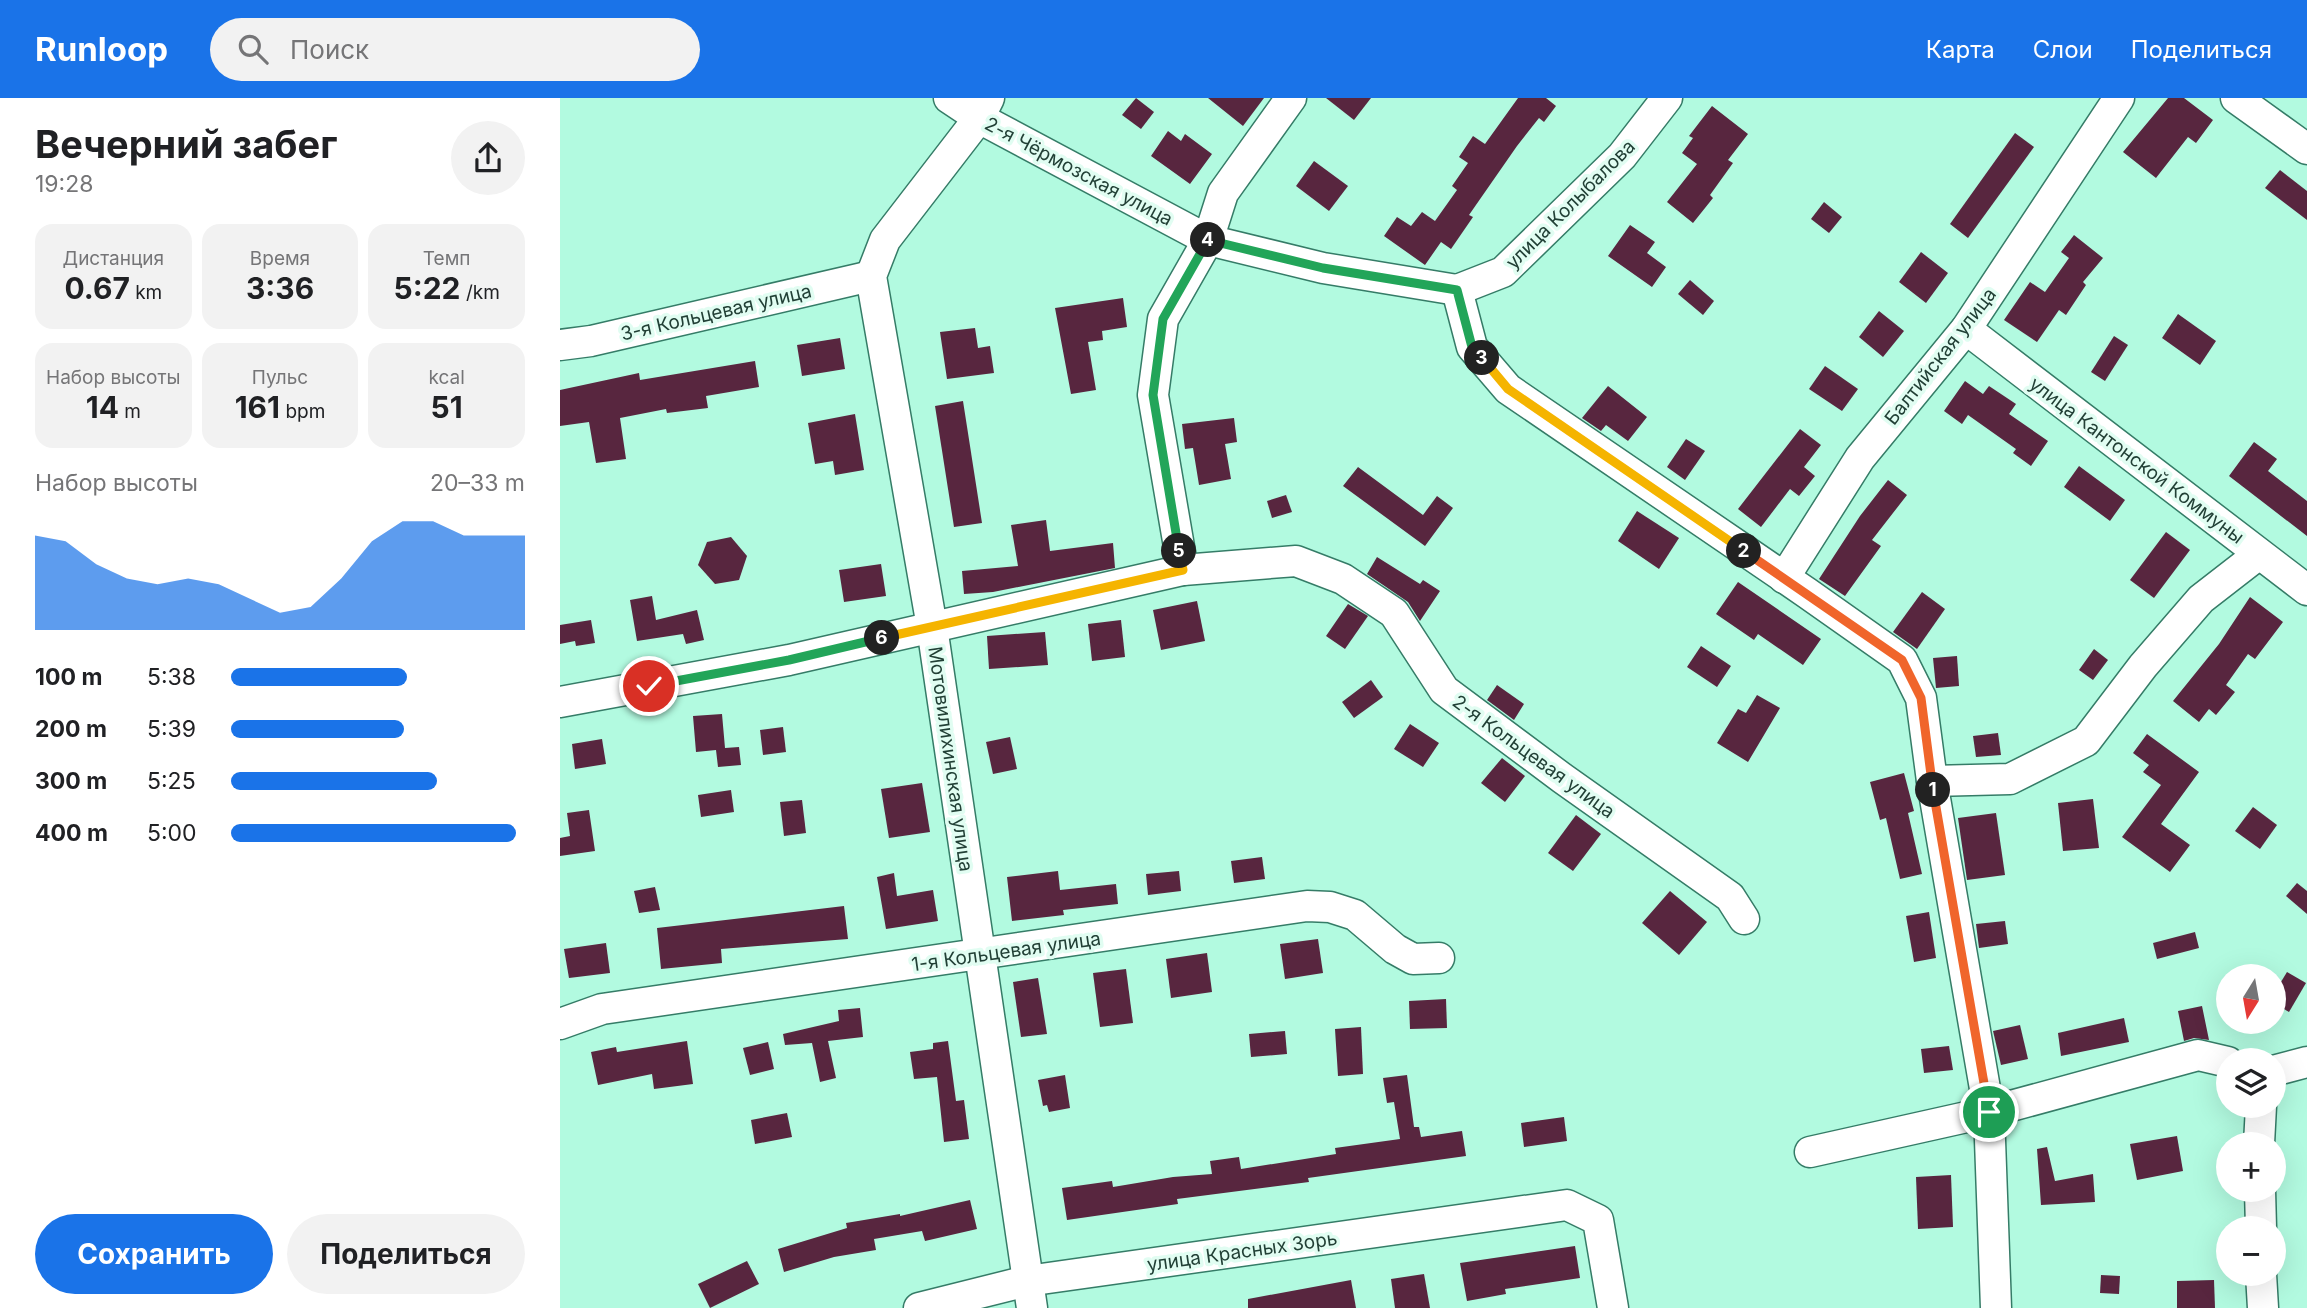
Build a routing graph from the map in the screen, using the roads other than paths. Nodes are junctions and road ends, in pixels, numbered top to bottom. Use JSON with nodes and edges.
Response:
{"nodes":[{"id":1,"x":949,"y":98,"type":"edge"},
{"id":2,"x":1292,"y":98,"type":"edge"},
{"id":3,"x":1667,"y":98,"type":"edge"},
{"id":4,"x":2119,"y":98,"type":"edge"},
{"id":5,"x":2236,"y":98,"type":"edge"},
{"id":6,"x":984,"y":108,"type":"edge"},
{"id":7,"x":2307,"y":149,"type":"edge"},
{"id":8,"x":1208,"y":240,"type":"junction"},
{"id":9,"x":871,"y":276,"type":"junction"},
{"id":10,"x":1457,"y":290,"type":"junction"},
{"id":11,"x":1966,"y":329,"type":"junction"},
{"id":12,"x":560,"y":345,"type":"edge"},
{"id":13,"x":2259,"y":554,"type":"junction"},
{"id":14,"x":1183,"y":570,"type":"junction"},
{"id":15,"x":1784,"y":578,"type":"junction"},
{"id":16,"x":2307,"y":590,"type":"edge"},
{"id":17,"x":932,"y":627,"type":"junction"},
{"id":18,"x":560,"y":702,"type":"edge"},
{"id":19,"x":1931,"y":781,"type":"junction"},
{"id":20,"x":1744,"y":919,"type":"dead end"},
{"id":21,"x":979,"y":955,"type":"junction"},
{"id":22,"x":1439,"y":958,"type":"dead end"},
{"id":23,"x":560,"y":1024,"type":"edge"},
{"id":24,"x":2216,"y":1059,"type":"edge"},
{"id":25,"x":2307,"y":1062,"type":"edge"},
{"id":26,"x":2286,"y":1067,"type":"edge"},
{"id":27,"x":1989,"y":1112,"type":"junction"},
{"id":28,"x":1810,"y":1152,"type":"dead end"},
{"id":29,"x":2262,"y":1286,"type":"edge"},
{"id":30,"x":1029,"y":1295,"type":"edge"},
{"id":31,"x":919,"y":1308,"type":"edge"},
{"id":32,"x":1614,"y":1308,"type":"edge"},
{"id":33,"x":1996,"y":1308,"type":"edge"},
{"id":34,"x":2263,"y":1308,"type":"edge"}],
"edges":[{"from":1,"to":6,"type":"street","name":"2-я Чёрмозская улица"},
{"from":2,"to":8,"type":"street"},
{"from":3,"to":10,"type":"street","name":"улица Колыбалова"},
{"from":4,"to":11,"type":"street","name":"Балтийская улица"},
{"from":5,"to":7,"type":"street"},
{"from":6,"to":8,"type":"street","name":"2-я Чёрмозская улица"},
{"from":6,"to":9,"type":"street"},
{"from":8,"to":10,"type":"street","name":"2-я Чёрмозская улица"},
{"from":8,"to":14,"type":"street"},
{"from":9,"to":12,"type":"street","name":"3-я Кольцевая улица"},
{"from":9,"to":17,"type":"street","name":"Мотовилихинская улица"},
{"from":10,"to":15,"type":"street"},
{"from":11,"to":13,"type":"street","name":"улица Кантонской Коммуны"},
{"from":11,"to":15,"type":"street","name":"Балтийская улица"},
{"from":13,"to":16,"type":"street","name":"улица Кантонской Коммуны"},
{"from":13,"to":19,"type":"street"},
{"from":14,"to":17,"type":"street","name":"2-я Кольцевая улица"},
{"from":14,"to":20,"type":"street","name":"2-я Кольцевая улица"},
{"from":15,"to":19,"type":"street"},
{"from":17,"to":18,"type":"street","name":"2-я Кольцевая улица"},
{"from":17,"to":21,"type":"street","name":"Мотовилихинская улица"},
{"from":19,"to":27,"type":"street"},
{"from":21,"to":22,"type":"street","name":"1-я Кольцевая улица"},
{"from":21,"to":23,"type":"street","name":"1-я Кольцевая улица"},
{"from":21,"to":30,"type":"street","name":"Мотовилихинская улица"},
{"from":24,"to":27,"type":"street"},
{"from":25,"to":26,"type":"street"},
{"from":27,"to":28,"type":"street"},
{"from":27,"to":33,"type":"street"},
{"from":29,"to":34,"type":"street"},
{"from":30,"to":31,"type":"street","name":"улица Красных Зорь"},
{"from":30,"to":32,"type":"street","name":"улица Красных Зорь"}]}
